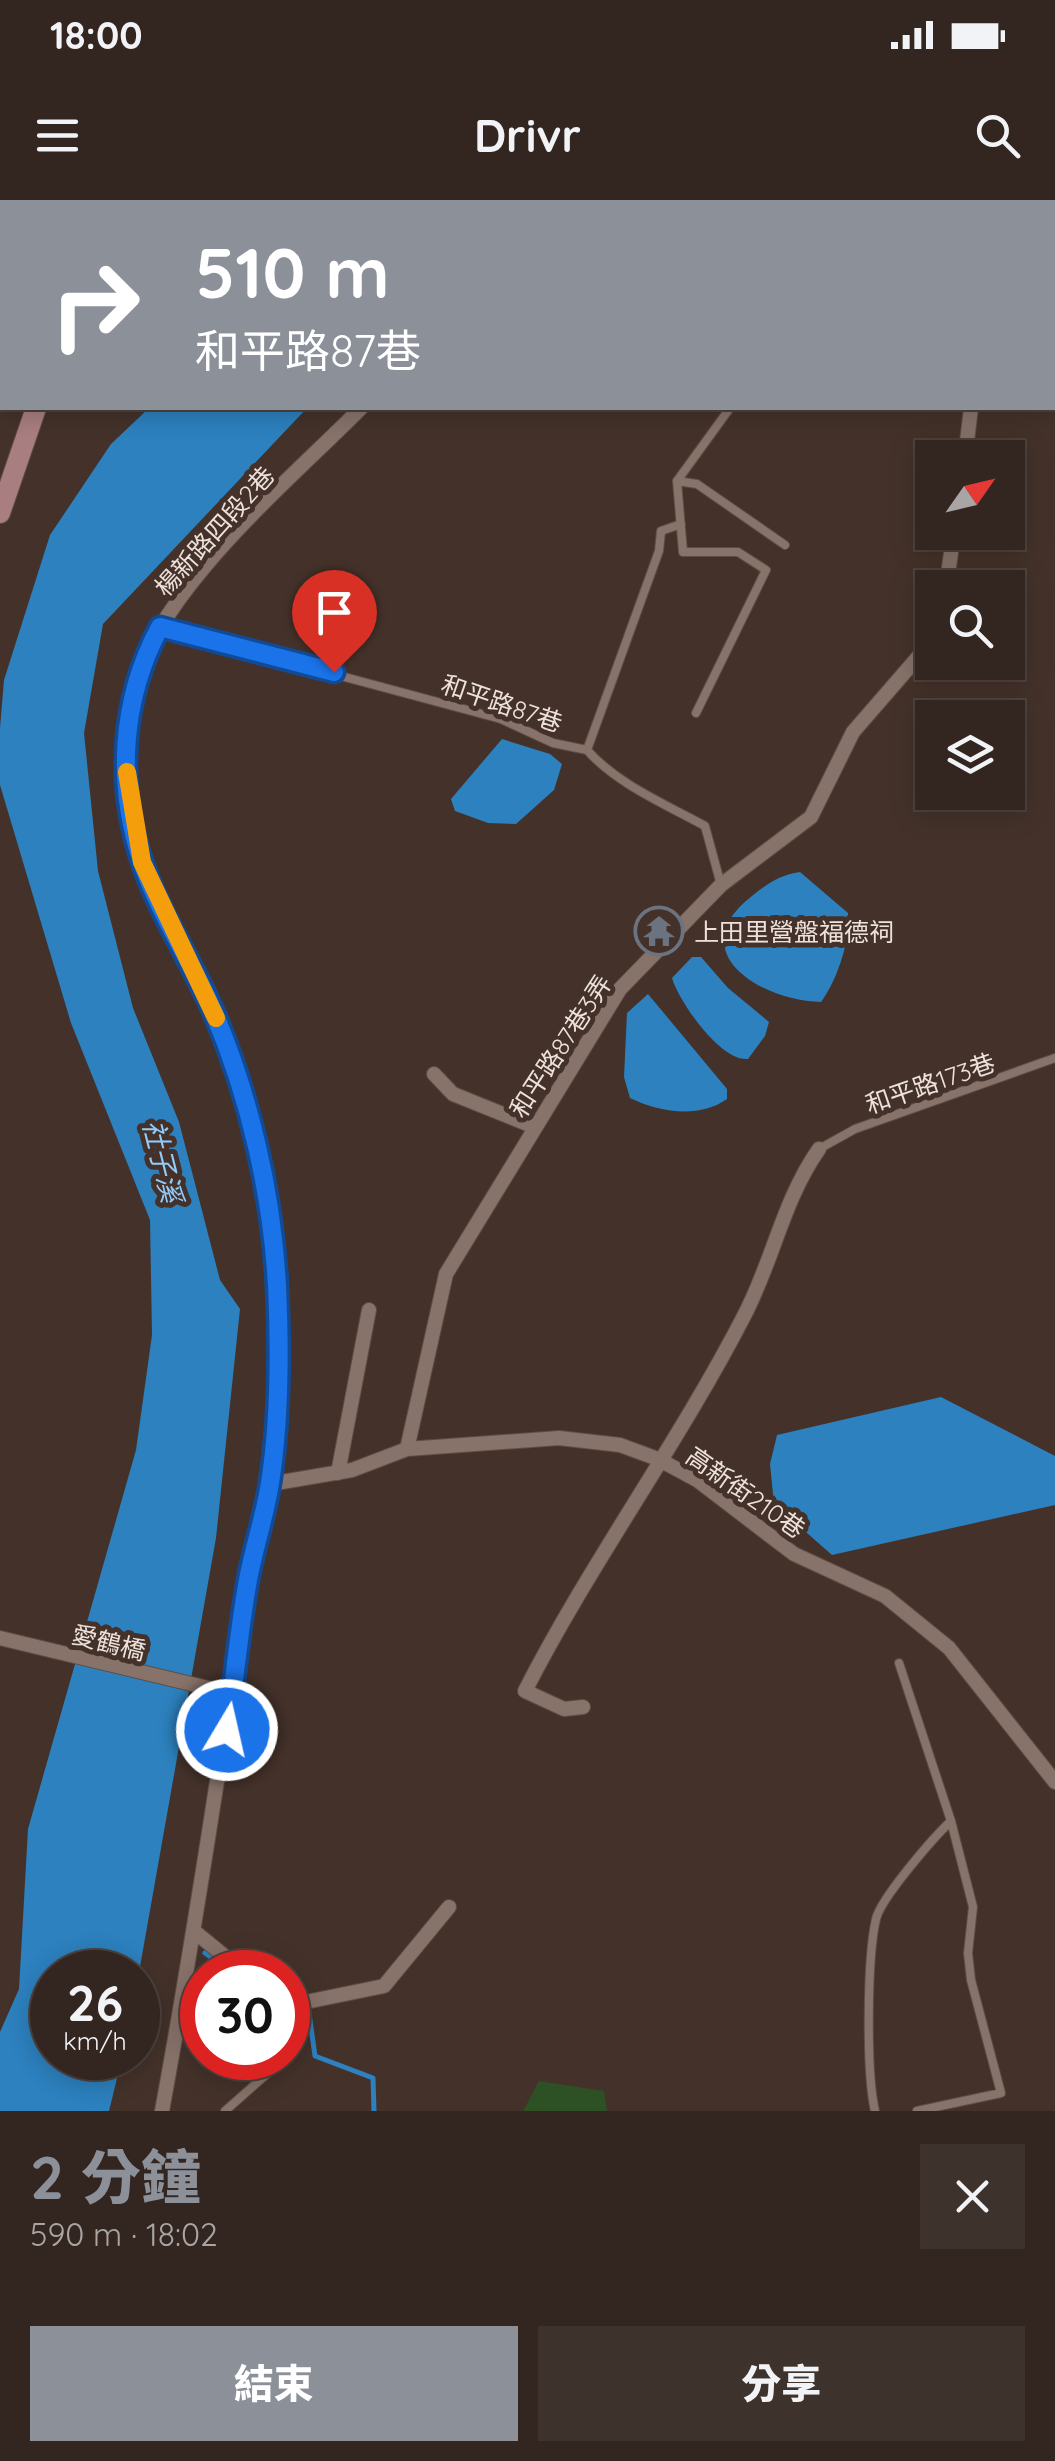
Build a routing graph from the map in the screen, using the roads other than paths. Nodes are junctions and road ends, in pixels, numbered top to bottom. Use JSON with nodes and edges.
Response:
{"nodes":[{"id":1,"x":35,"y":410,"type":"edge"},
{"id":2,"x":358,"y":410,"type":"edge"},
{"id":3,"x":729,"y":410,"type":"edge"},
{"id":4,"x":971,"y":410,"type":"edge"},
{"id":5,"x":967,"y":440,"type":"edge"},
{"id":6,"x":677,"y":481,"type":"junction"},
{"id":7,"x":0,"y":513,"type":"edge"},
{"id":8,"x":681,"y":524,"type":"junction"},
{"id":9,"x":785,"y":545,"type":"dead end"},
{"id":10,"x":160,"y":627,"type":"junction"},
{"id":11,"x":915,"y":661,"type":"edge"},
{"id":12,"x":696,"y":713,"type":"dead end"},
{"id":13,"x":587,"y":750,"type":"junction"},
{"id":14,"x":722,"y":885,"type":"junction"},
{"id":15,"x":1055,"y":1058,"type":"edge"},
{"id":16,"x":434,"y":1074,"type":"dead end"},
{"id":17,"x":535,"y":1127,"type":"junction"},
{"id":18,"x":819,"y":1149,"type":"joint"},
{"id":19,"x":369,"y":1310,"type":"dead end"},
{"id":20,"x":407,"y":1449,"type":"junction"},
{"id":21,"x":658,"y":1460,"type":"junction"},
{"id":22,"x":338,"y":1473,"type":"junction"},
{"id":23,"x":270,"y":1484,"type":"junction"},
{"id":24,"x":0,"y":1638,"type":"edge"},
{"id":25,"x":899,"y":1663,"type":"dead end"},
{"id":26,"x":233,"y":1694,"type":"junction"},
{"id":27,"x":582,"y":1707,"type":"dead end"},
{"id":28,"x":1055,"y":1782,"type":"edge"},
{"id":29,"x":951,"y":1822,"type":"junction"},
{"id":30,"x":449,"y":1907,"type":"dead end"},
{"id":31,"x":195,"y":1932,"type":"junction"},
{"id":32,"x":217,"y":1950,"type":"edge"},
{"id":33,"x":310,"y":1997,"type":"edge"},
{"id":34,"x":260,"y":2080,"type":"edge"},
{"id":35,"x":162,"y":2111,"type":"edge"},
{"id":36,"x":226,"y":2111,"type":"edge"},
{"id":37,"x":875,"y":2111,"type":"edge"},
{"id":38,"x":917,"y":2111,"type":"edge"}],
"edges":[{"from":1,"to":7,"type":"main road"},
{"from":2,"to":10,"type":"street","name":"楊新路四段2巷"},
{"from":3,"to":6,"type":"lane"},
{"from":4,"to":5,"type":"street"},
{"from":6,"to":8,"type":"lane"},
{"from":6,"to":9,"type":"lane"},
{"from":8,"to":12,"type":"lane"},
{"from":8,"to":13,"type":"lane","name":"和平路87巷"},
{"from":10,"to":13,"type":"lane","name":"和平路87巷"},
{"from":10,"to":23,"type":"street","name":"楊新路四段2巷"},
{"from":11,"to":14,"type":"street","name":"和平路87巷3弄"},
{"from":13,"to":14,"type":"lane"},
{"from":14,"to":17,"type":"street","name":"和平路87巷3弄"},
{"from":15,"to":18,"type":"lane","name":"和平路173巷"},
{"from":16,"to":17,"type":"street"},
{"from":17,"to":20,"type":"street","name":"和平路87巷3弄"},
{"from":18,"to":21,"type":"street"},
{"from":19,"to":22,"type":"street"},
{"from":20,"to":21,"type":"street","name":"高新街210巷"},
{"from":20,"to":22,"type":"street","name":"高新街210巷"},
{"from":21,"to":27,"type":"street"},
{"from":21,"to":28,"type":"street","name":"高新街210巷"},
{"from":22,"to":23,"type":"street","name":"高新街210巷"},
{"from":23,"to":26,"type":"street","name":"楊新路四段2巷"},
{"from":24,"to":26,"type":"street","name":"愛鶴橋"},
{"from":25,"to":29,"type":"lane"},
{"from":26,"to":31,"type":"street","name":"楊新路四段2巷"},
{"from":29,"to":37,"type":"lane"},
{"from":29,"to":38,"type":"lane"},
{"from":30,"to":33,"type":"street"},
{"from":31,"to":32,"type":"street"},
{"from":31,"to":35,"type":"street","name":"楊新路四段2巷"},
{"from":34,"to":36,"type":"lane"}]}
